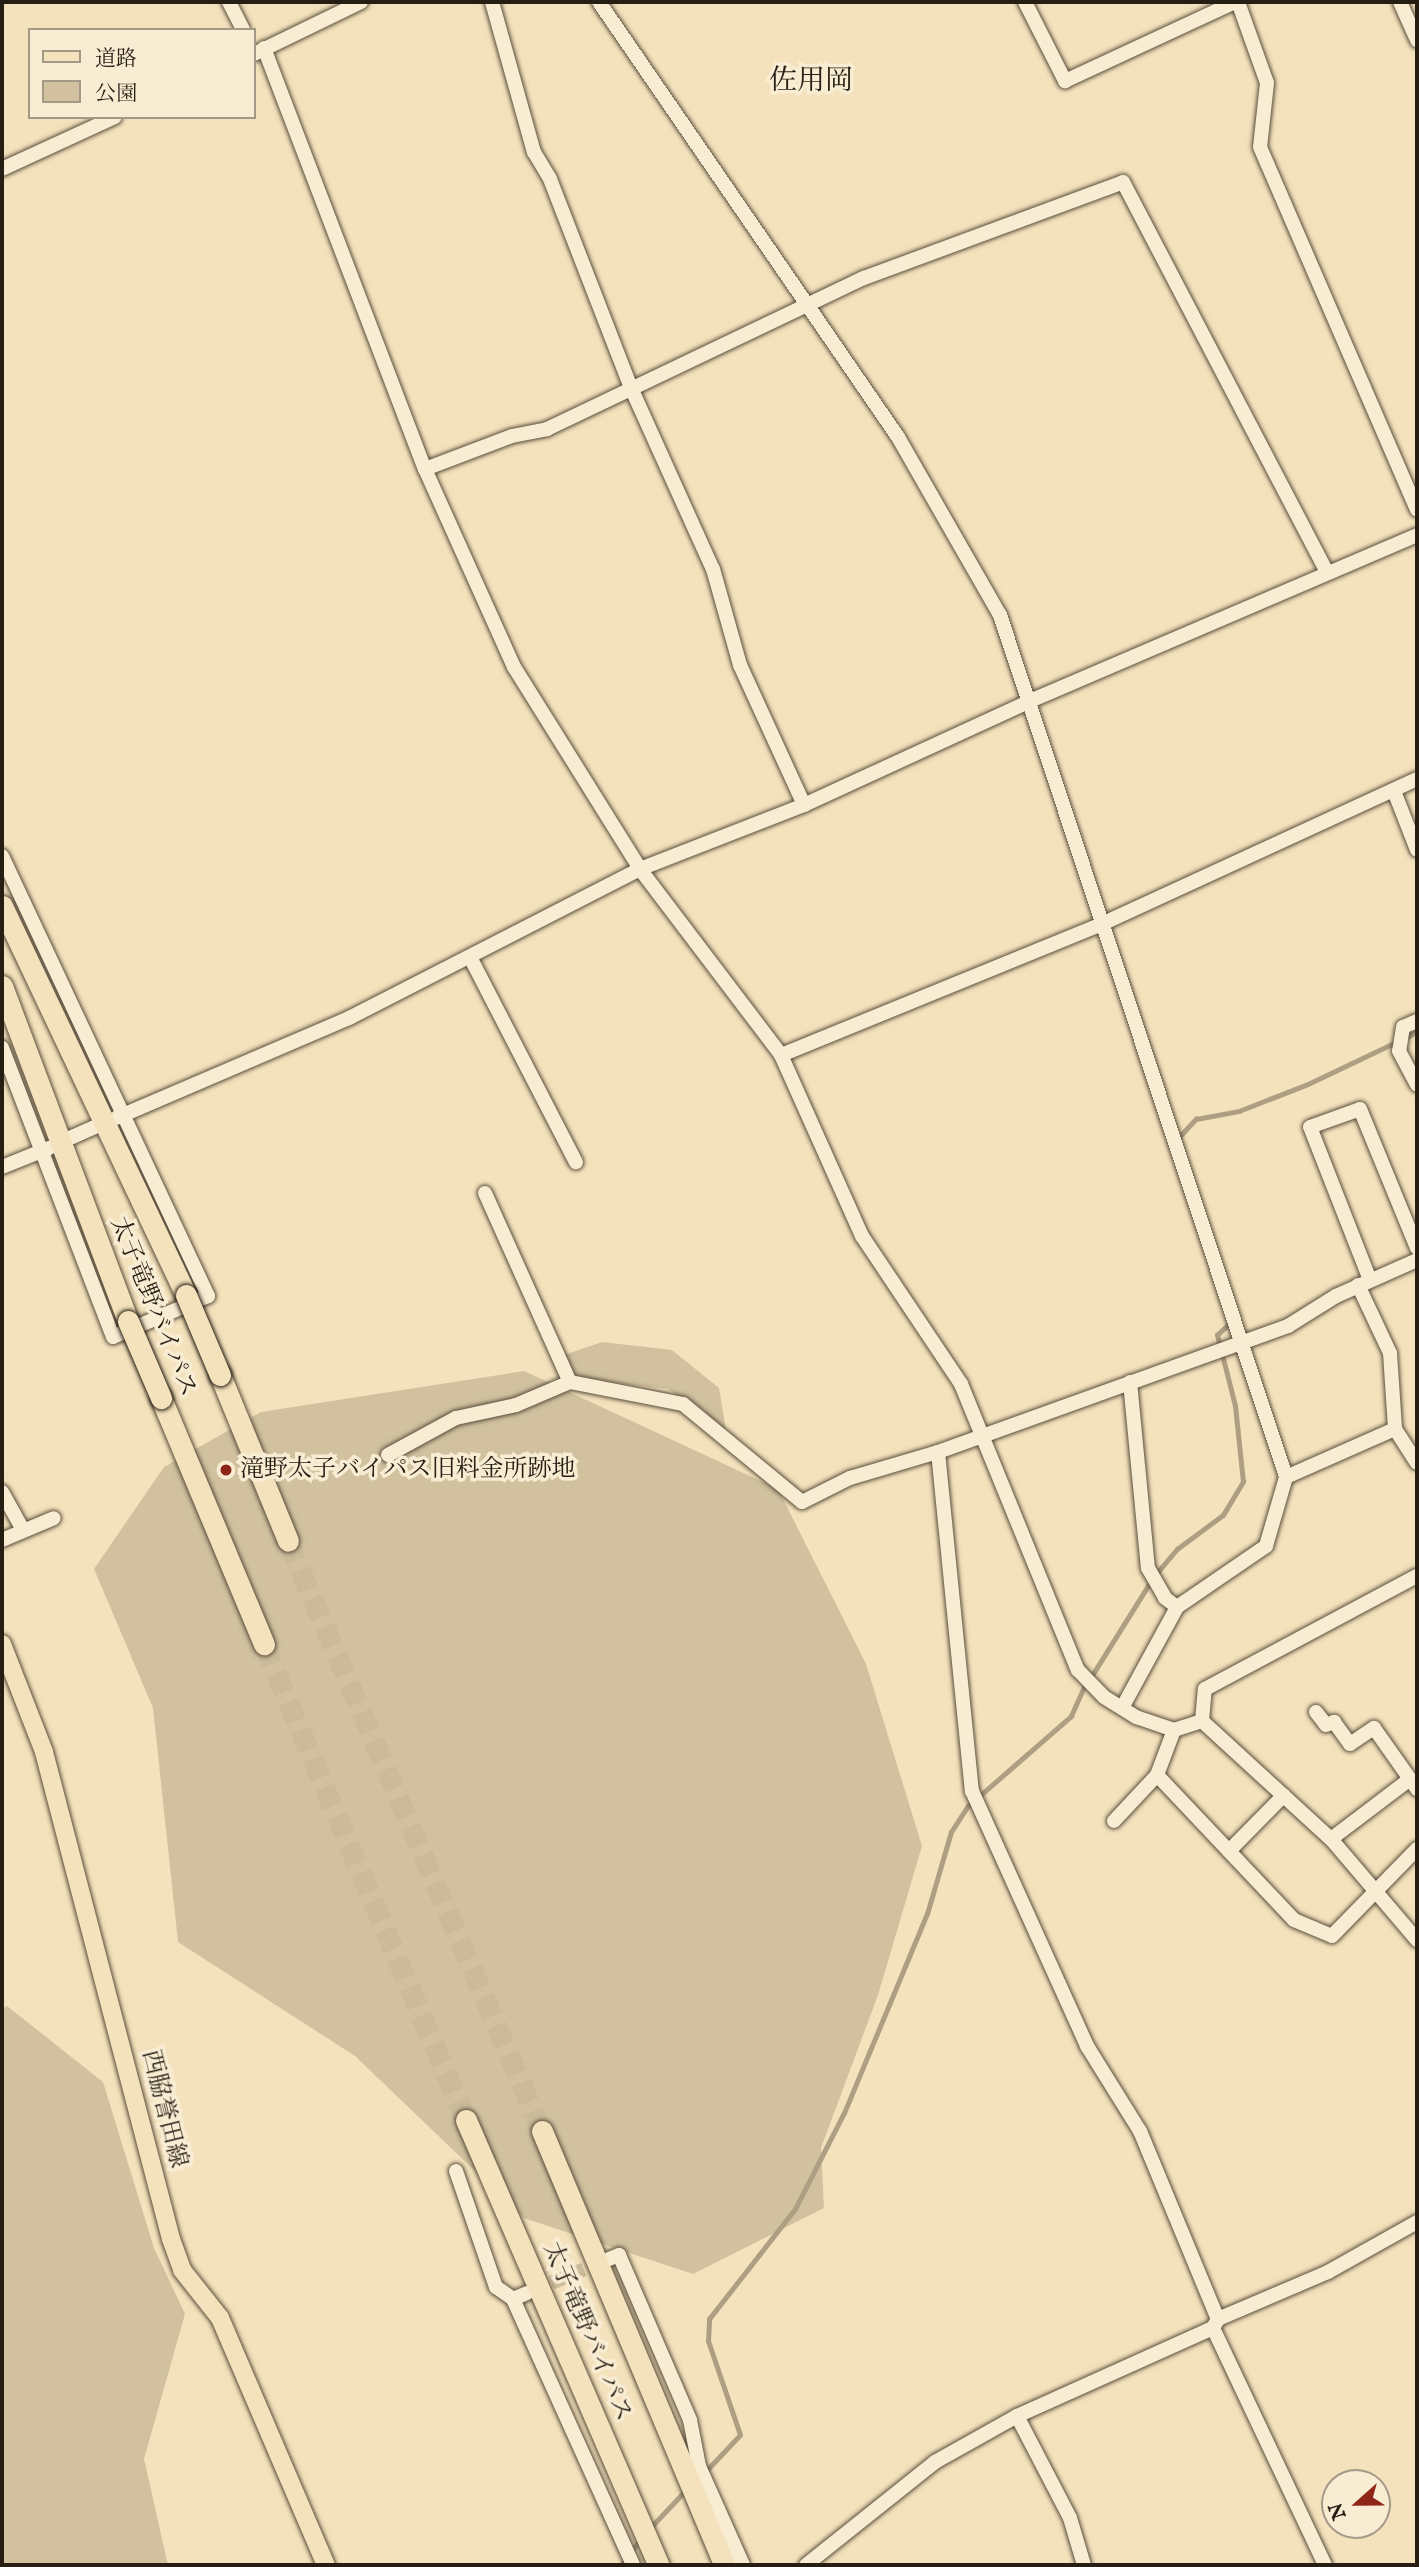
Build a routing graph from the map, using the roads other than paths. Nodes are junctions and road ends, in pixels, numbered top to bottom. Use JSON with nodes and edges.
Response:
{"nodes":[{"id":1,"x":229,"y":2,"type":"edge"},
{"id":2,"x":361,"y":2,"type":"edge"},
{"id":3,"x":492,"y":2,"type":"edge"},
{"id":4,"x":599,"y":2,"type":"edge"},
{"id":5,"x":1025,"y":2,"type":"edge"},
{"id":6,"x":1236,"y":2,"type":"edge"},
{"id":7,"x":1400,"y":2,"type":"edge"},
{"id":8,"x":242,"y":28,"type":"edge"},
{"id":9,"x":1417,"y":40,"type":"edge"},
{"id":10,"x":257,"y":52,"type":"edge"},
{"id":11,"x":111,"y":119,"type":"edge"},
{"id":12,"x":2,"y":169,"type":"edge"},
{"id":13,"x":804,"y":304,"type":"junction"},
{"id":14,"x":632,"y":390,"type":"junction"},
{"id":15,"x":425,"y":469,"type":"junction"},
{"id":16,"x":1417,"y":510,"type":"edge"},
{"id":17,"x":1417,"y":535,"type":"edge"},
{"id":18,"x":1326,"y":571,"type":"junction"},
{"id":19,"x":1030,"y":701,"type":"junction"},
{"id":20,"x":1417,"y":779,"type":"edge"},
{"id":21,"x":1394,"y":791,"type":"junction"},
{"id":22,"x":804,"y":805,"type":"junction"},
{"id":23,"x":1417,"y":850,"type":"edge"},
{"id":24,"x":2,"y":856,"type":"edge"},
{"id":25,"x":640,"y":869,"type":"junction"},
{"id":26,"x":2,"y":906,"type":"edge"},
{"id":27,"x":1104,"y":923,"type":"junction"},
{"id":28,"x":470,"y":957,"type":"junction"},
{"id":29,"x":2,"y":986,"type":"edge"},
{"id":30,"x":1417,"y":1021,"type":"edge"},
{"id":31,"x":2,"y":1048,"type":"edge"},
{"id":32,"x":781,"y":1055,"type":"junction"},
{"id":33,"x":1417,"y":1084,"type":"edge"},
{"id":34,"x":120,"y":1116,"type":"junction"},
{"id":35,"x":95,"y":1127,"type":"dead end"},
{"id":36,"x":71,"y":1138,"type":"dead end"},
{"id":37,"x":45,"y":1150,"type":"junction"},
{"id":38,"x":576,"y":1162,"type":"dead end"},
{"id":39,"x":2,"y":1167,"type":"edge"},
{"id":40,"x":485,"y":1193,"type":"dead end"},
{"id":41,"x":1417,"y":1248,"type":"edge"},
{"id":42,"x":1417,"y":1260,"type":"edge"},
{"id":43,"x":1364,"y":1283,"type":"junction"},
{"id":44,"x":1242,"y":1341,"type":"junction"},
{"id":45,"x":570,"y":1382,"type":"junction"},
{"id":46,"x":1130,"y":1382,"type":"junction"},
{"id":47,"x":1395,"y":1429,"type":"junction"},
{"id":48,"x":982,"y":1435,"type":"junction"},
{"id":49,"x":937,"y":1452,"type":"junction"},
{"id":50,"x":388,"y":1455,"type":"dead end"},
{"id":51,"x":1417,"y":1463,"type":"edge"},
{"id":52,"x":1286,"y":1477,"type":"junction"},
{"id":53,"x":2,"y":1492,"type":"edge"},
{"id":54,"x":54,"y":1518,"type":"dead end"},
{"id":55,"x":22,"y":1528,"type":"junction"},
{"id":56,"x":2,"y":1540,"type":"edge"},
{"id":57,"x":288,"y":1541,"type":"tunnel mouth"},
{"id":58,"x":1417,"y":1576,"type":"edge"},
{"id":59,"x":1178,"y":1606,"type":"junction"},
{"id":60,"x":2,"y":1644,"type":"edge"},
{"id":61,"x":264,"y":1644,"type":"tunnel mouth"},
{"id":62,"x":1122,"y":1708,"type":"junction"},
{"id":63,"x":1316,"y":1712,"type":"dead end"},
{"id":64,"x":1202,"y":1721,"type":"junction"},
{"id":65,"x":1174,"y":1730,"type":"junction"},
{"id":66,"x":1157,"y":1775,"type":"junction"},
{"id":67,"x":1414,"y":1784,"type":"edge"},
{"id":68,"x":1284,"y":1795,"type":"junction"},
{"id":69,"x":1114,"y":1821,"type":"dead end"},
{"id":70,"x":1331,"y":1839,"type":"junction"},
{"id":71,"x":1417,"y":1849,"type":"edge"},
{"id":72,"x":1229,"y":1852,"type":"junction"},
{"id":73,"x":1377,"y":1890,"type":"junction"},
{"id":74,"x":1417,"y":1941,"type":"edge"},
{"id":75,"x":466,"y":2120,"type":"tunnel mouth"},
{"id":76,"x":542,"y":2131,"type":"tunnel mouth"},
{"id":77,"x":456,"y":2171,"type":"dead end"},
{"id":78,"x":1417,"y":2222,"type":"edge"},
{"id":79,"x":614,"y":2257,"type":"dead end"},
{"id":80,"x":527,"y":2293,"type":"tunnel mouth"},
{"id":81,"x":513,"y":2299,"type":"junction"},
{"id":82,"x":1216,"y":2323,"type":"junction"},
{"id":83,"x":1017,"y":2416,"type":"junction"},
{"id":84,"x":326,"y":2565,"type":"edge"},
{"id":85,"x":634,"y":2565,"type":"edge"},
{"id":86,"x":659,"y":2565,"type":"edge"},
{"id":87,"x":726,"y":2565,"type":"edge"},
{"id":88,"x":743,"y":2565,"type":"edge"},
{"id":89,"x":806,"y":2565,"type":"edge"},
{"id":90,"x":1084,"y":2565,"type":"edge"},
{"id":91,"x":1325,"y":2565,"type":"edge"}],
"edges":[{"from":1,"to":8,"type":"street"},
{"from":2,"to":10,"type":"street"},
{"from":3,"to":14,"type":"street"},
{"from":4,"to":13,"type":"street"},
{"from":5,"to":6,"type":"street"},
{"from":6,"to":16,"type":"street"},
{"from":7,"to":9,"type":"street"},
{"from":10,"to":15,"type":"street"},
{"from":11,"to":12,"type":"street"},
{"from":13,"to":14,"type":"street"},
{"from":13,"to":18,"type":"street"},
{"from":13,"to":19,"type":"street"},
{"from":14,"to":15,"type":"street"},
{"from":14,"to":22,"type":"street"},
{"from":15,"to":25,"type":"street"},
{"from":17,"to":18,"type":"street"},
{"from":18,"to":19,"type":"street"},
{"from":19,"to":22,"type":"street"},
{"from":19,"to":27,"type":"street"},
{"from":20,"to":21,"type":"street"},
{"from":21,"to":23,"type":"street"},
{"from":21,"to":27,"type":"street"},
{"from":22,"to":25,"type":"street"},
{"from":24,"to":34,"type":"street"},
{"from":25,"to":28,"type":"street"},
{"from":25,"to":32,"type":"street"},
{"from":26,"to":57,"type":"highway","name":"太子竜野バイパス","bridge":true},
{"from":27,"to":32,"type":"street"},
{"from":27,"to":44,"type":"street"},
{"from":28,"to":34,"type":"street"},
{"from":28,"to":38,"type":"street"},
{"from":29,"to":61,"type":"highway","name":"太子竜野バイパス","bridge":true},
{"from":30,"to":33,"type":"street"},
{"from":31,"to":37,"type":"street"},
{"from":32,"to":48,"type":"street"},
{"from":34,"to":37,"type":"street"},
{"from":35,"to":36,"type":"street"},
{"from":37,"to":39,"type":"street"},
{"from":40,"to":45,"type":"street"},
{"from":41,"to":43,"type":"street"},
{"from":42,"to":43,"type":"street"},
{"from":43,"to":44,"type":"street"},
{"from":43,"to":47,"type":"street"},
{"from":44,"to":46,"type":"street"},
{"from":44,"to":52,"type":"street"},
{"from":45,"to":49,"type":"street"},
{"from":45,"to":50,"type":"street"},
{"from":46,"to":48,"type":"street"},
{"from":46,"to":59,"type":"street"},
{"from":47,"to":51,"type":"street"},
{"from":47,"to":52,"type":"street"},
{"from":48,"to":49,"type":"street"},
{"from":48,"to":62,"type":"street"},
{"from":49,"to":82,"type":"street"},
{"from":52,"to":59,"type":"street"},
{"from":53,"to":55,"type":"street"},
{"from":54,"to":55,"type":"street"},
{"from":55,"to":56,"type":"street"},
{"from":58,"to":64,"type":"street"},
{"from":59,"to":62,"type":"street"},
{"from":60,"to":84,"type":"main road","name":"西脇誉田線"},
{"from":62,"to":65,"type":"street"},
{"from":63,"to":67,"type":"street"},
{"from":64,"to":65,"type":"street"},
{"from":64,"to":68,"type":"street"},
{"from":65,"to":66,"type":"street"},
{"from":66,"to":69,"type":"street"},
{"from":66,"to":72,"type":"street"},
{"from":67,"to":70,"type":"street"},
{"from":68,"to":70,"type":"street"},
{"from":68,"to":72,"type":"street"},
{"from":70,"to":73,"type":"street"},
{"from":71,"to":73,"type":"street"},
{"from":72,"to":73,"type":"street"},
{"from":73,"to":74,"type":"street"},
{"from":75,"to":86,"type":"highway","name":"太子竜野バイパス"},
{"from":76,"to":87,"type":"highway","name":"太子竜野バイパス"},
{"from":77,"to":81,"type":"street"},
{"from":78,"to":82,"type":"street"},
{"from":79,"to":88,"type":"street"},
{"from":80,"to":81,"type":"street"},
{"from":81,"to":85,"type":"street"},
{"from":82,"to":83,"type":"street"},
{"from":82,"to":91,"type":"street"},
{"from":83,"to":89,"type":"street"},
{"from":83,"to":90,"type":"street"}]}
